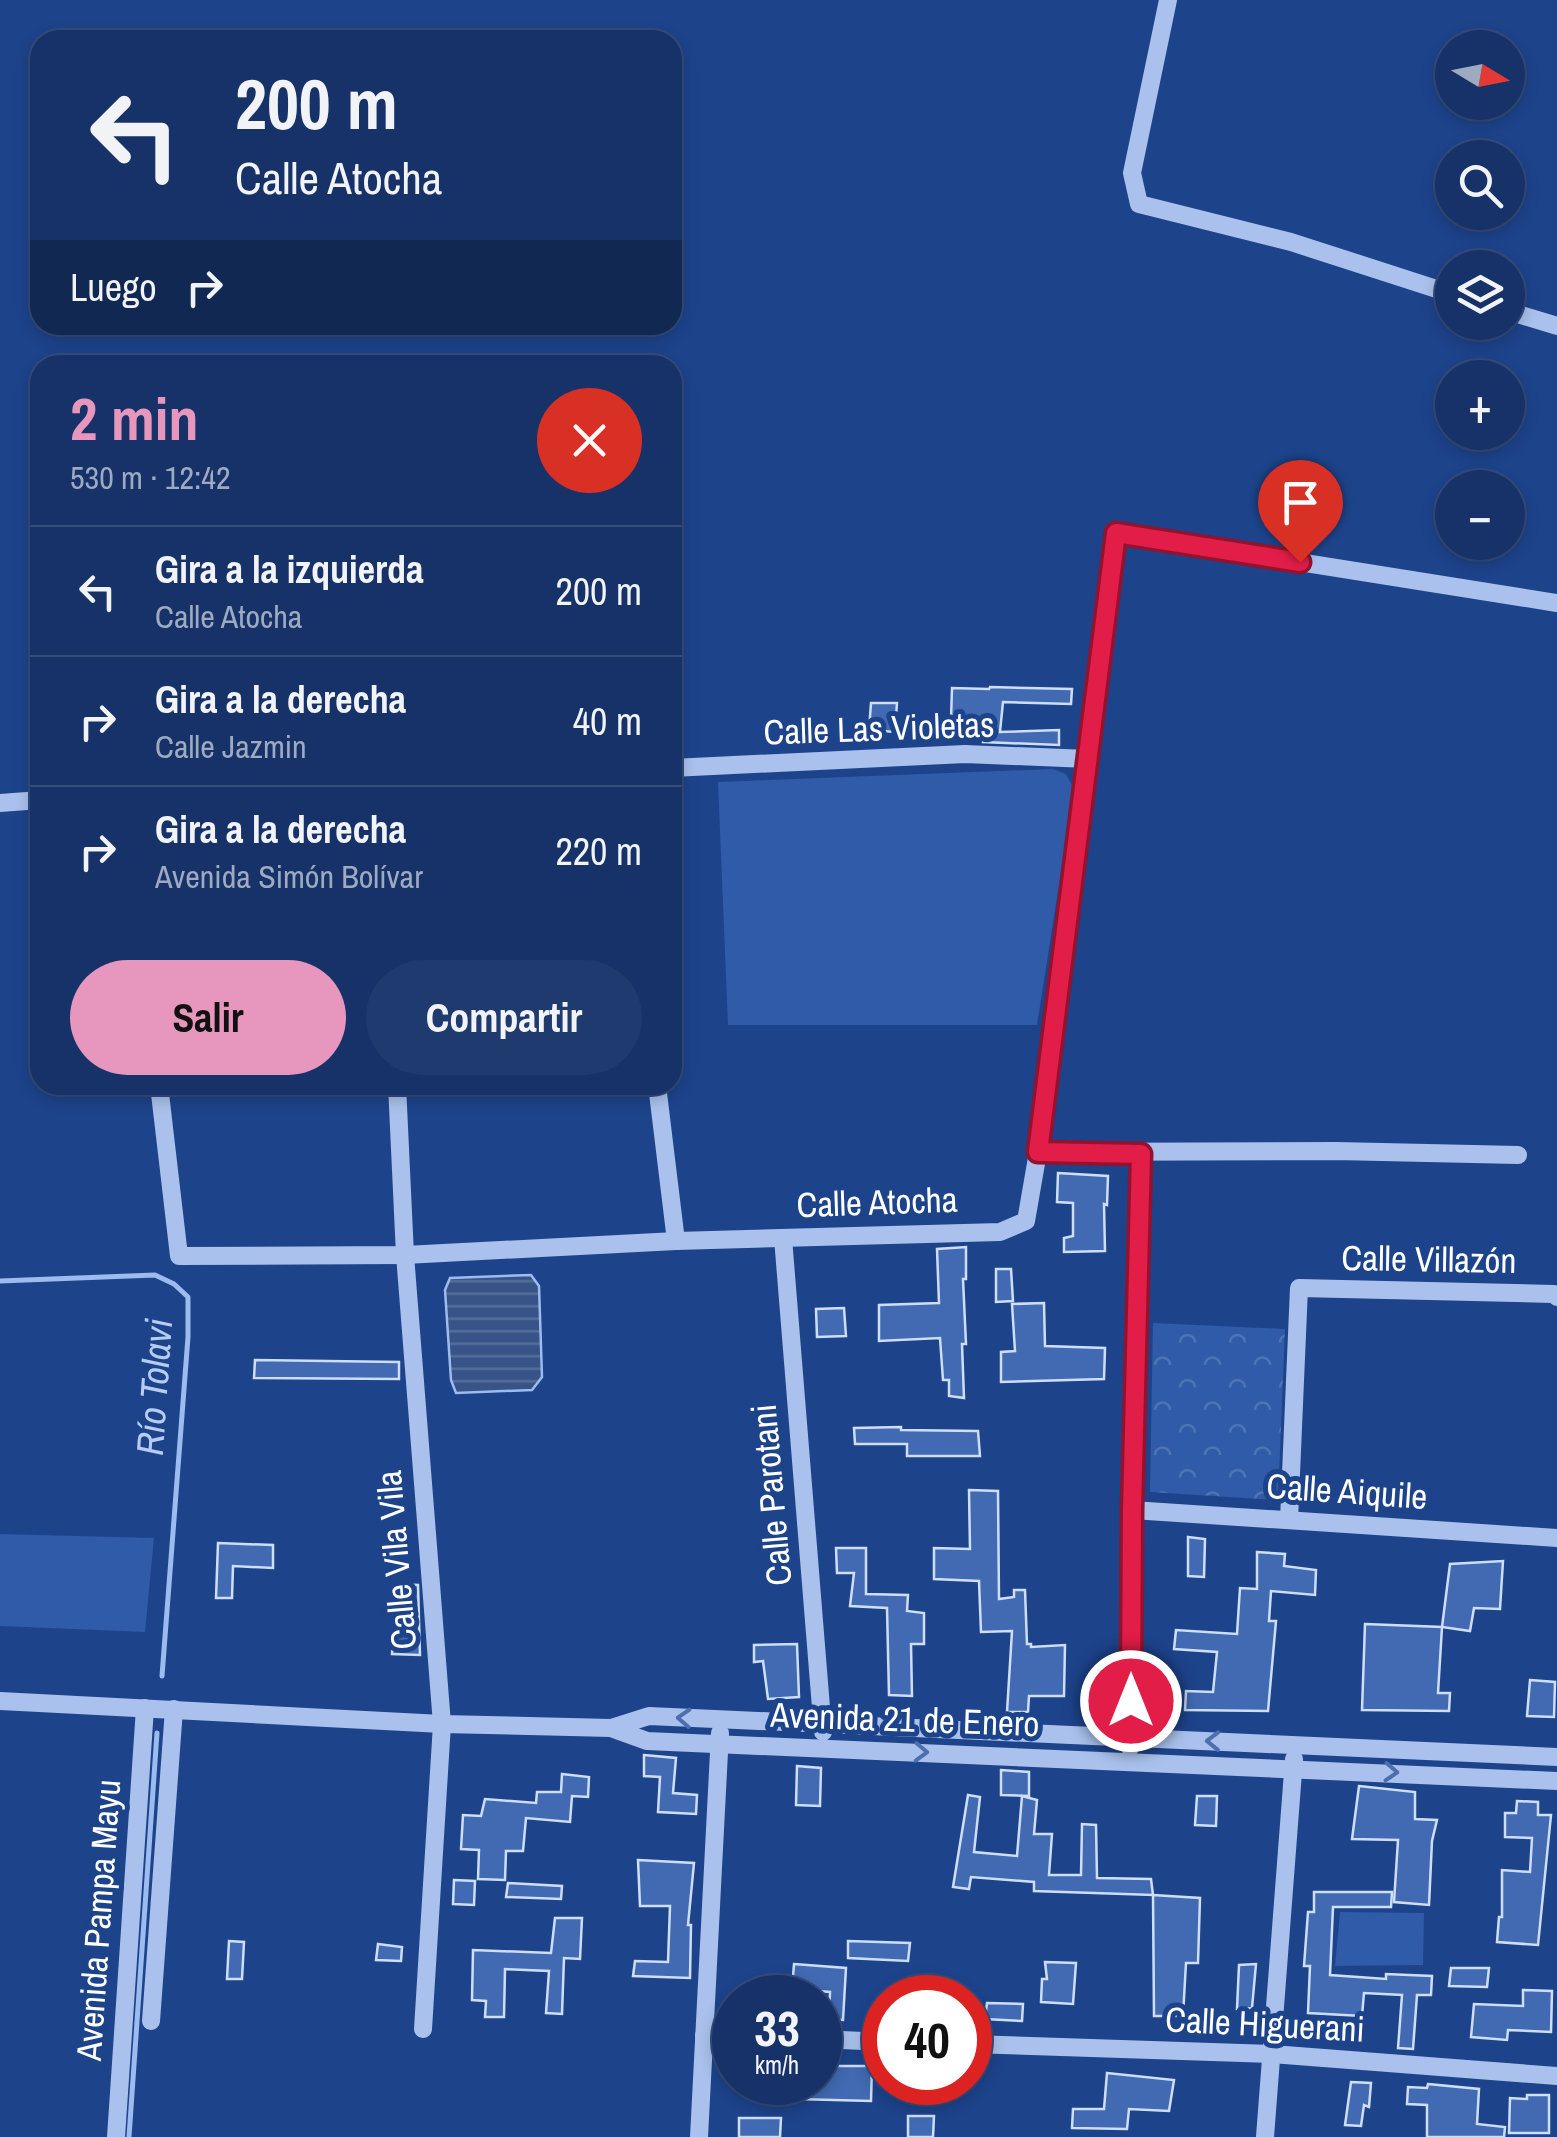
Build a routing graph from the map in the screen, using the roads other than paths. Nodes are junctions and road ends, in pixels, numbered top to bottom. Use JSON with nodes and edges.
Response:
{"nodes":[{"id":1,"x":1168,"y":0,"type":"edge"},
{"id":2,"x":1435,"y":289,"type":"edge"},
{"id":3,"x":1525,"y":316,"type":"edge"},
{"id":4,"x":1557,"y":326,"type":"edge"},
{"id":5,"x":1557,"y":603,"type":"edge"},
{"id":6,"x":1088,"y":760,"type":"junction"},
{"id":7,"x":682,"y":768,"type":"edge"},
{"id":8,"x":30,"y":801,"type":"edge"},
{"id":9,"x":0,"y":803,"type":"edge"},
{"id":10,"x":160,"y":1095,"type":"edge"},
{"id":11,"x":397,"y":1095,"type":"edge"},
{"id":12,"x":658,"y":1095,"type":"edge"},
{"id":13,"x":1038,"y":1152,"type":"junction"},
{"id":14,"x":1141,"y":1154,"type":"junction"},
{"id":15,"x":1518,"y":1155,"type":"dead end"},
{"id":16,"x":783,"y":1238,"type":"junction"},
{"id":17,"x":676,"y":1241,"type":"junction"},
{"id":18,"x":404,"y":1255,"type":"junction"},
{"id":19,"x":1557,"y":1296,"type":"edge"},
{"id":20,"x":1132,"y":1510,"type":"junction"},
{"id":21,"x":1289,"y":1520,"type":"junction"},
{"id":22,"x":1557,"y":1538,"type":"edge"},
{"id":23,"x":0,"y":1701,"type":"edge"},
{"id":24,"x":145,"y":1708,"type":"junction"},
{"id":25,"x":174,"y":1709,"type":"junction"},
{"id":26,"x":722,"y":1720,"type":"junction"},
{"id":27,"x":442,"y":1724,"type":"junction"},
{"id":28,"x":822,"y":1724,"type":"junction"},
{"id":29,"x":611,"y":1728,"type":"junction"},
{"id":30,"x":1131,"y":1740,"type":"junction"},
{"id":31,"x":1295,"y":1743,"type":"junction"},
{"id":32,"x":719,"y":1744,"type":"junction"},
{"id":33,"x":824,"y":1748,"type":"junction"},
{"id":34,"x":1557,"y":1757,"type":"edge"},
{"id":35,"x":1130,"y":1760,"type":"junction"},
{"id":36,"x":1294,"y":1767,"type":"junction"},
{"id":37,"x":1557,"y":1781,"type":"edge"},
{"id":38,"x":151,"y":2021,"type":"dead end"},
{"id":39,"x":423,"y":2029,"type":"dead end"},
{"id":40,"x":704,"y":2036,"type":"junction"},
{"id":41,"x":712,"y":2036,"type":"edge"},
{"id":42,"x":992,"y":2045,"type":"edge"},
{"id":43,"x":1272,"y":2054,"type":"junction"},
{"id":44,"x":1557,"y":2076,"type":"edge"},
{"id":45,"x":116,"y":2137,"type":"edge"},
{"id":46,"x":698,"y":2137,"type":"edge"},
{"id":47,"x":1266,"y":2137,"type":"edge"}],
"edges":[{"from":1,"to":2,"type":"street"},
{"from":3,"to":4,"type":"street"},
{"from":5,"to":6,"type":"street"},
{"from":6,"to":7,"type":"street","name":"Calle Las Violetas"},
{"from":6,"to":13,"type":"street"},
{"from":8,"to":9,"type":"street"},
{"from":10,"to":18,"type":"street","name":"Calle Atocha"},
{"from":11,"to":18,"type":"street","name":"Calle Vila Vila"},
{"from":12,"to":17,"type":"street"},
{"from":13,"to":14,"type":"street"},
{"from":13,"to":16,"type":"street","name":"Calle Atocha"},
{"from":14,"to":15,"type":"street"},
{"from":14,"to":20,"type":"street"},
{"from":16,"to":17,"type":"street","name":"Calle Atocha"},
{"from":16,"to":28,"type":"street","name":"Calle Parotani"},
{"from":17,"to":18,"type":"street","name":"Calle Atocha"},
{"from":18,"to":27,"type":"street","name":"Calle Vila Vila"},
{"from":19,"to":21,"type":"street","name":"Calle Villazón"},
{"from":20,"to":21,"type":"street","name":"Calle Aiquile"},
{"from":20,"to":30,"type":"street"},
{"from":21,"to":22,"type":"street","name":"Calle Aiquile"},
{"from":23,"to":24,"type":"street","name":"Avenida 21 de Enero"},
{"from":24,"to":25,"type":"street","name":"Avenida 21 de Enero"},
{"from":24,"to":45,"type":"street","name":"Avenida Pampa Mayu"},
{"from":25,"to":27,"type":"street","name":"Avenida 21 de Enero"},
{"from":25,"to":38,"type":"street","name":"Avenida Pampa Mayu"},
{"from":26,"to":28,"type":"street","name":"Avenida 21 de Enero"},
{"from":26,"to":29,"type":"street","name":"Avenida 21 de Enero","one_way":true},
{"from":26,"to":32,"type":"street"},
{"from":27,"to":29,"type":"street","name":"Avenida 21 de Enero"},
{"from":27,"to":39,"type":"street","name":"Calle Vila Vila"},
{"from":28,"to":30,"type":"street","name":"Avenida 21 de Enero"},
{"from":28,"to":33,"type":"street","name":"Calle Parotani"},
{"from":29,"to":32,"type":"street","name":"Avenida 21 de Enero"},
{"from":31,"to":30,"type":"street","name":"Avenida 21 de Enero","one_way":true},
{"from":30,"to":35,"type":"street"},
{"from":31,"to":34,"type":"street","name":"Avenida 21 de Enero"},
{"from":31,"to":36,"type":"street"},
{"from":32,"to":33,"type":"street","name":"Avenida 21 de Enero"},
{"from":32,"to":40,"type":"street"},
{"from":33,"to":35,"type":"street","name":"Avenida 21 de Enero","one_way":true},
{"from":35,"to":36,"type":"street","name":"Avenida 21 de Enero"},
{"from":36,"to":37,"type":"street","name":"Avenida 21 de Enero","one_way":true},
{"from":36,"to":43,"type":"street"},
{"from":40,"to":41,"type":"street"},
{"from":40,"to":46,"type":"street"},
{"from":42,"to":43,"type":"street","name":"Calle Higuerani"},
{"from":43,"to":44,"type":"street","name":"Calle Higuerani"},
{"from":43,"to":47,"type":"street"}]}
